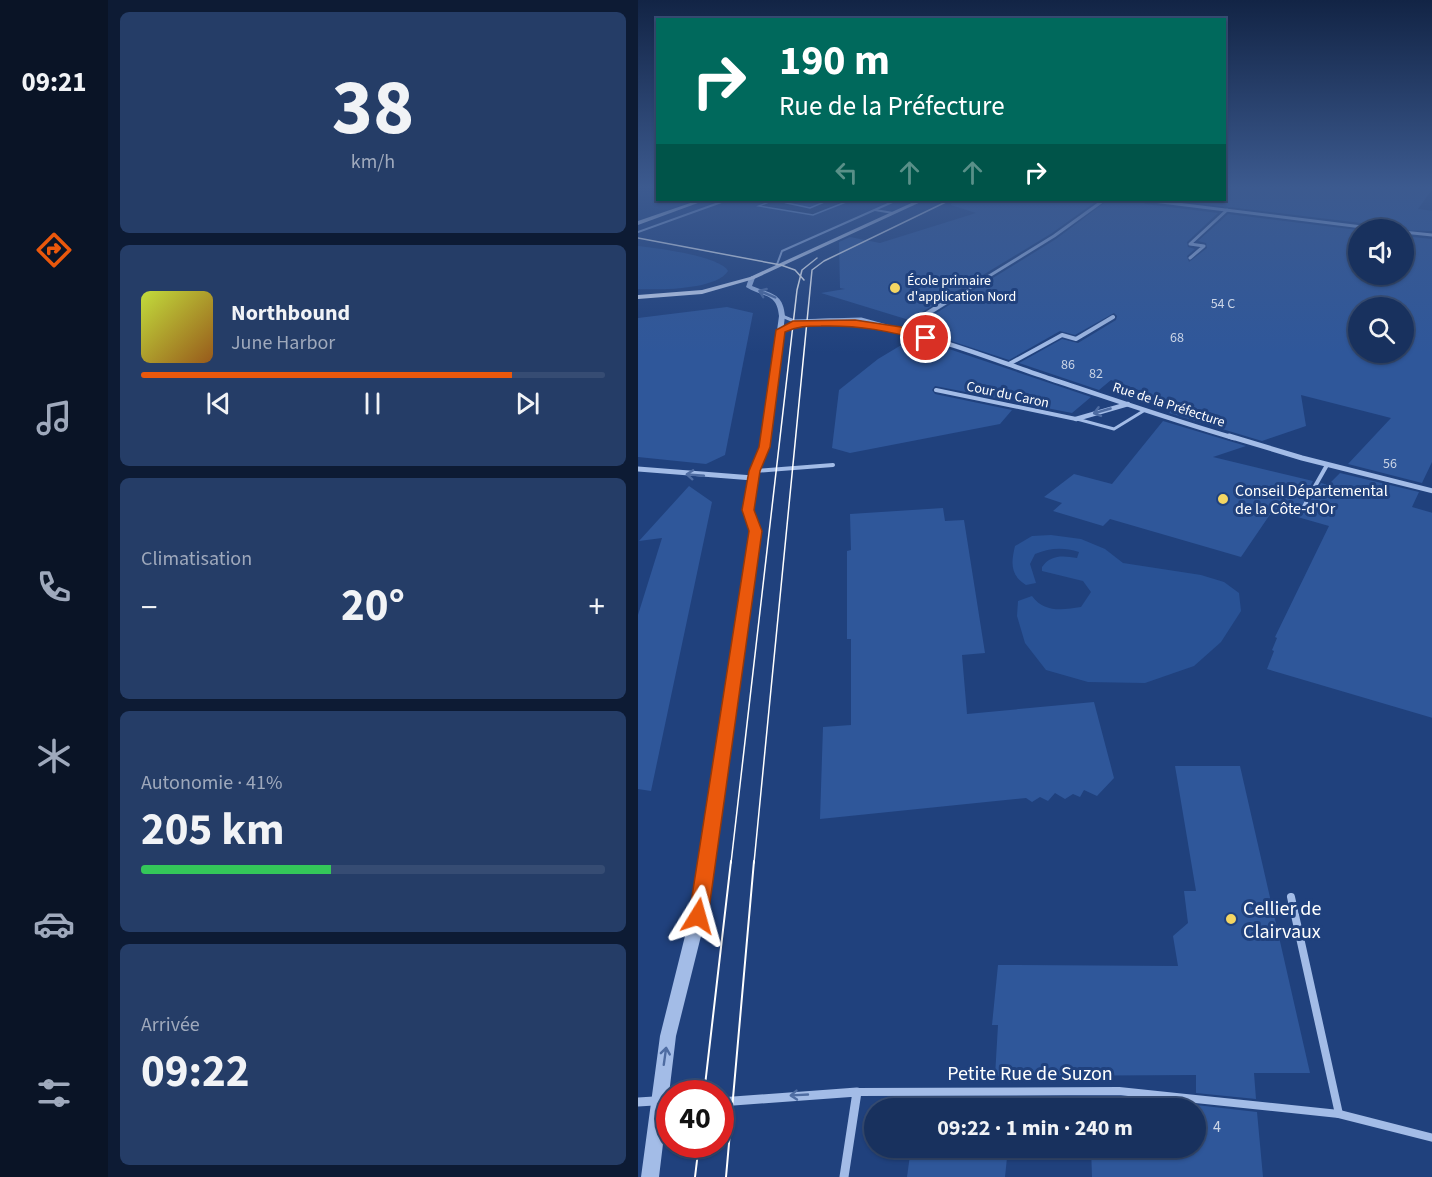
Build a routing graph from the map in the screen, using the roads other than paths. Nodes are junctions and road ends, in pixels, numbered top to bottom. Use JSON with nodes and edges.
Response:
{"nodes":[{"id":1,"x":800,"y":243,"type":"edge"},
{"id":2,"x":828,"y":243,"type":"edge"},
{"id":3,"x":1043,"y":243,"type":"edge"},
{"id":4,"x":1191,"y":243,"type":"edge"},
{"id":5,"x":1190,"y":258,"type":"dead end"},
{"id":6,"x":776,"y":267,"type":"junction"},
{"id":7,"x":752,"y":278,"type":"junction"},
{"id":8,"x":638,"y":297,"type":"edge"},
{"id":9,"x":782,"y":316,"type":"junction"},
{"id":10,"x":1113,"y":317,"type":"dead end"},
{"id":11,"x":781,"y":330,"type":"junction"},
{"id":12,"x":901,"y":330,"type":"junction"},
{"id":13,"x":1009,"y":364,"type":"junction"},
{"id":14,"x":936,"y":390,"type":"dead end"},
{"id":15,"x":1128,"y":404,"type":"junction"},
{"id":16,"x":1145,"y":410,"type":"junction"},
{"id":17,"x":1076,"y":419,"type":"junction"},
{"id":18,"x":833,"y":465,"type":"dead end"},
{"id":19,"x":1327,"y":465,"type":"junction"},
{"id":20,"x":638,"y":470,"type":"edge"},
{"id":21,"x":754,"y":475,"type":"junction"},
{"id":22,"x":1433,"y":490,"type":"edge"},
{"id":23,"x":1310,"y":495,"type":"dead end"},
{"id":24,"x":1291,"y":897,"type":"dead end"},
{"id":25,"x":665,"y":1080,"type":"edge"},
{"id":26,"x":857,"y":1092,"type":"junction"},
{"id":27,"x":656,"y":1100,"type":"edge"},
{"id":28,"x":734,"y":1101,"type":"edge"},
{"id":29,"x":638,"y":1102,"type":"edge"},
{"id":30,"x":1339,"y":1114,"type":"junction"},
{"id":31,"x":1433,"y":1138,"type":"edge"},
{"id":32,"x":656,"y":1144,"type":"edge"},
{"id":33,"x":650,"y":1177,"type":"edge"},
{"id":34,"x":845,"y":1177,"type":"edge"}],
"edges":[{"from":1,"to":6,"type":"lane"},
{"from":2,"to":6,"type":"main road"},
{"from":3,"to":12,"type":"street"},
{"from":4,"to":5,"type":"street"},
{"from":6,"to":7,"type":"main road"},
{"from":7,"to":8,"type":"main road"},
{"from":9,"to":7,"type":"street","one_way":true},
{"from":9,"to":11,"type":"street"},
{"from":9,"to":12,"type":"lane","name":"Rue de la Préfecture"},
{"from":10,"to":13,"type":"street"},
{"from":11,"to":12,"type":"street","name":"Rue de la Préfecture"},
{"from":11,"to":21,"type":"street"},
{"from":12,"to":13,"type":"street","name":"Rue de la Préfecture"},
{"from":13,"to":15,"type":"street","name":"Rue de la Préfecture"},
{"from":14,"to":17,"type":"street","name":"Cour du Caron"},
{"from":15,"to":16,"type":"street","name":"Rue de la Préfecture"},
{"from":15,"to":17,"type":"street","one_way":true},
{"from":16,"to":17,"type":"lane"},
{"from":16,"to":19,"type":"street","name":"Rue de la Préfecture"},
{"from":18,"to":21,"type":"lane"},
{"from":19,"to":22,"type":"street","name":"Rue de la Préfecture"},
{"from":19,"to":23,"type":"lane"},
{"from":21,"to":20,"type":"street","one_way":true},
{"from":25,"to":21,"type":"street","one_way":true},
{"from":24,"to":30,"type":"street"},
{"from":26,"to":28,"type":"street","name":"Petite Rue de Suzon","one_way":true},
{"from":26,"to":30,"type":"street","name":"Petite Rue de Suzon"},
{"from":26,"to":34,"type":"street"},
{"from":27,"to":29,"type":"street"},
{"from":30,"to":31,"type":"street","name":"Petite Rue de Suzon"},
{"from":32,"to":33,"type":"street"}]}
